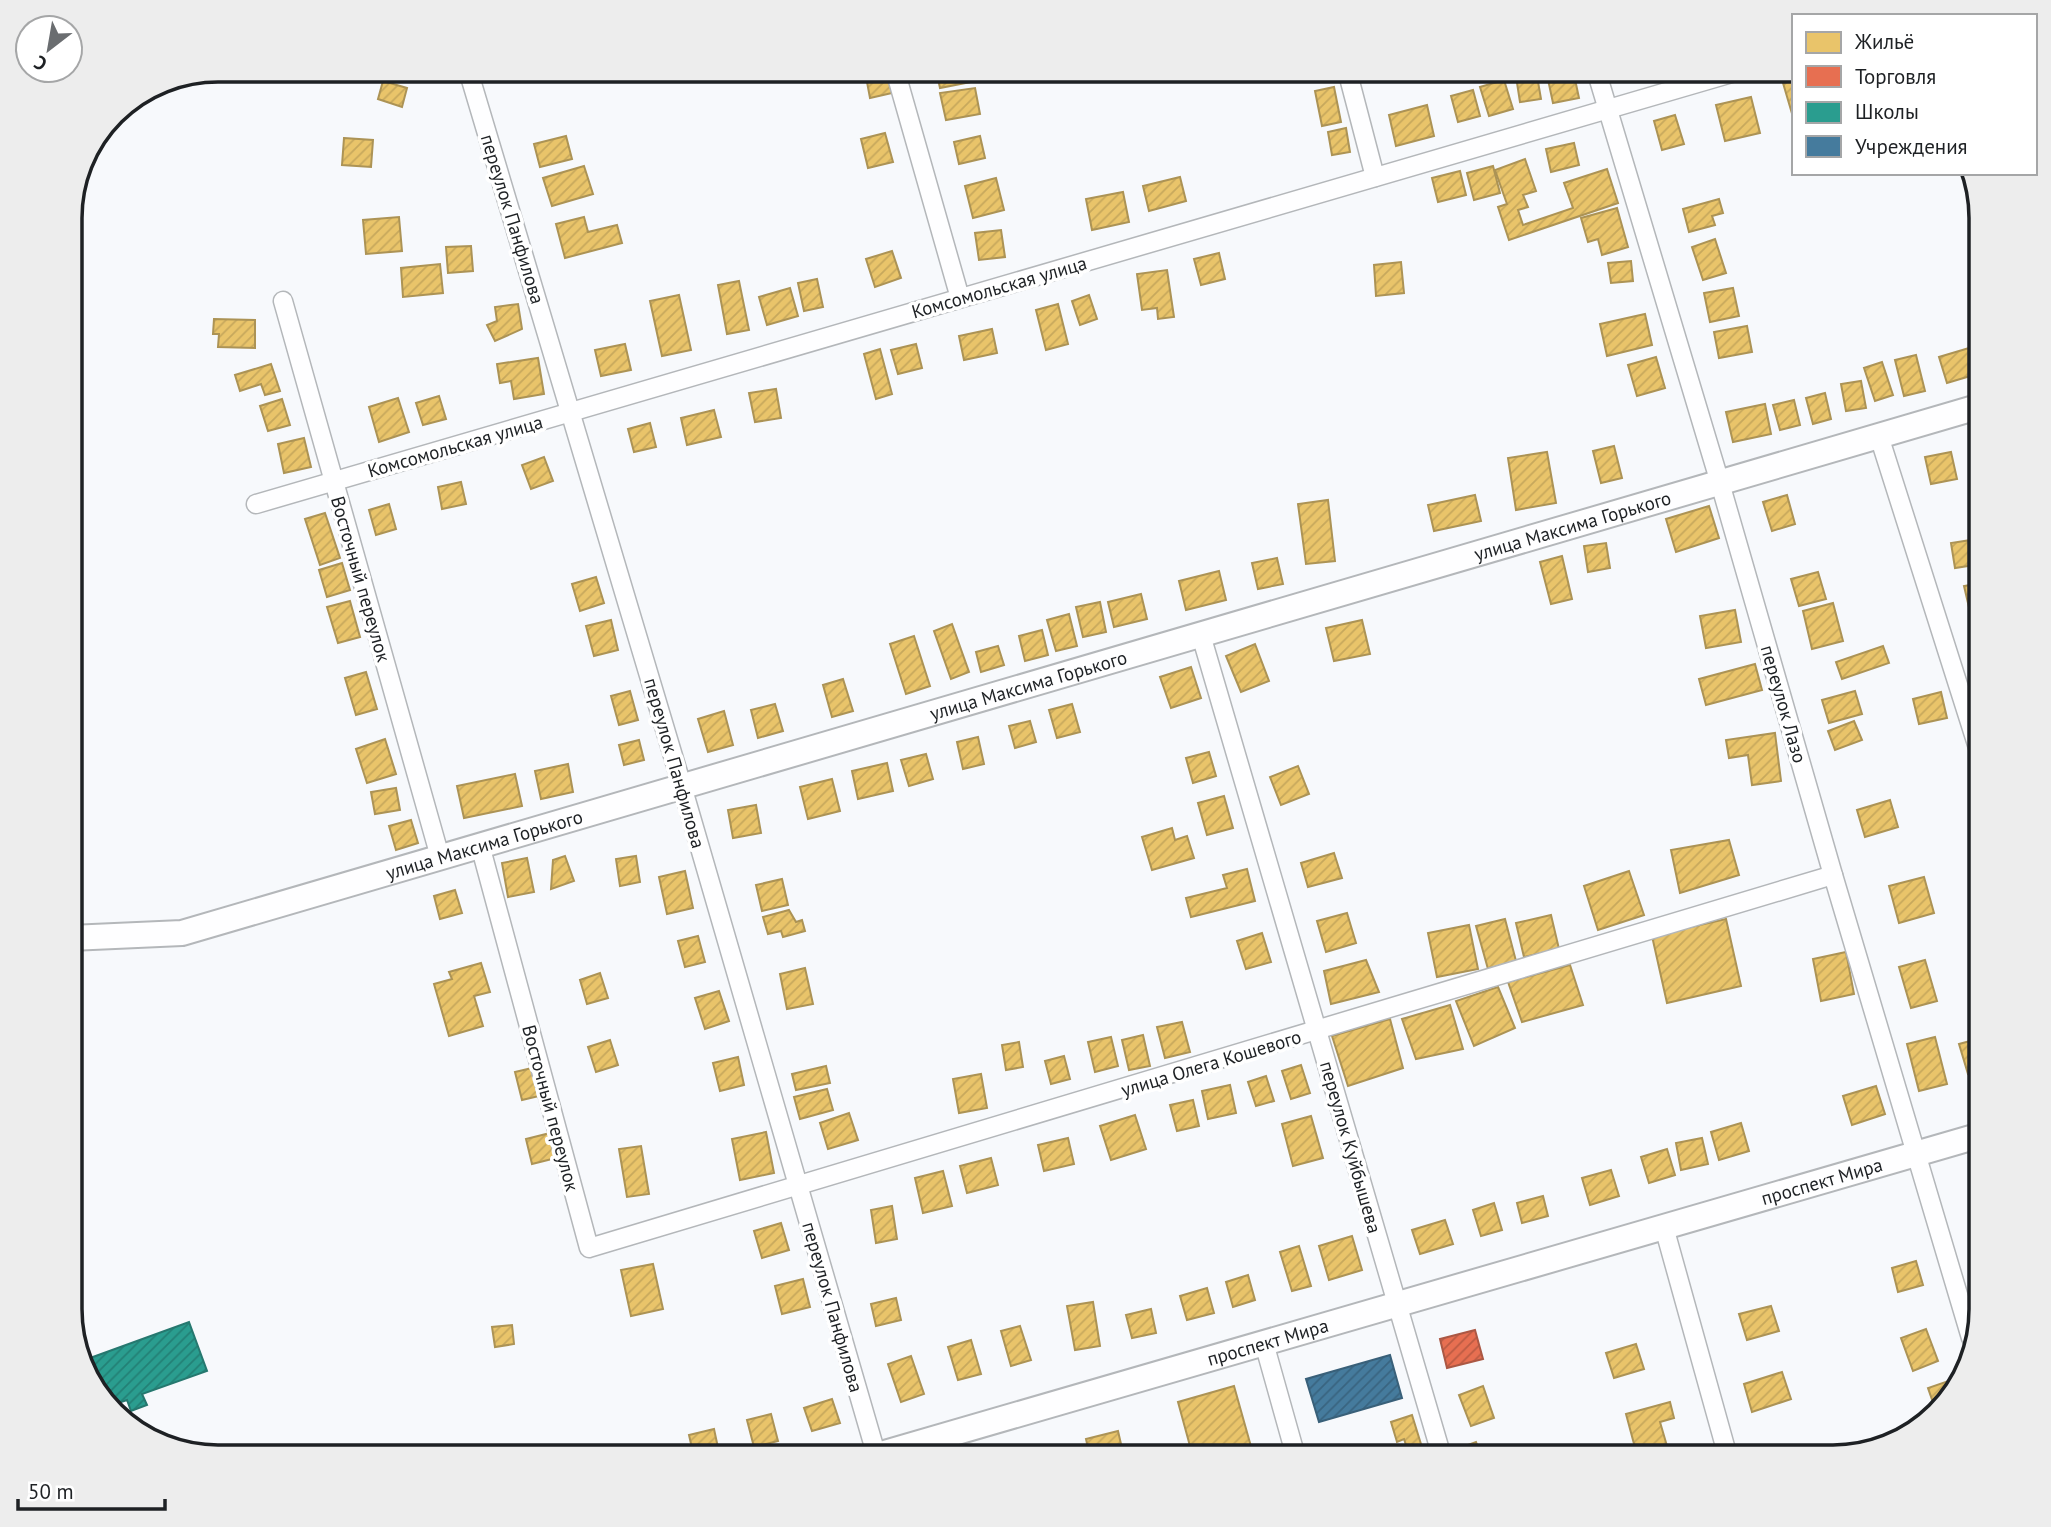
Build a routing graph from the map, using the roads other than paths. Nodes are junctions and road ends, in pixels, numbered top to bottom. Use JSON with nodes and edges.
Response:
{"nodes":[{"id":1,"x":472,"y":82,"type":"edge"},
{"id":2,"x":898,"y":82,"type":"edge"},
{"id":3,"x":1350,"y":82,"type":"edge"},
{"id":4,"x":1600,"y":82,"type":"edge"},
{"id":5,"x":1701,"y":82,"type":"edge"},
{"id":6,"x":1608,"y":109,"type":"junction"},
{"id":7,"x":1375,"y":177,"type":"junction"},
{"id":8,"x":960,"y":298,"type":"junction"},
{"id":9,"x":283,"y":301,"type":"dead end"},
{"id":10,"x":1969,"y":410,"type":"edge"},
{"id":11,"x":570,"y":412,"type":"junction"},
{"id":12,"x":1879,"y":436,"type":"junction"},
{"id":13,"x":333,"y":481,"type":"junction"},
{"id":14,"x":1720,"y":483,"type":"junction"},
{"id":15,"x":256,"y":504,"type":"dead end"},
{"id":16,"x":1202,"y":635,"type":"junction"},
{"id":17,"x":1969,"y":719,"type":"edge"},
{"id":18,"x":682,"y":786,"type":"junction"},
{"id":19,"x":480,"y":845,"type":"junction"},
{"id":20,"x":440,"y":857,"type":"junction"},
{"id":21,"x":1833,"y":875,"type":"junction"},
{"id":22,"x":83,"y":937,"type":"edge"},
{"id":23,"x":1318,"y":1031,"type":"junction"},
{"id":24,"x":1969,"y":1139,"type":"edge"},
{"id":25,"x":1916,"y":1154,"type":"junction"},
{"id":26,"x":798,"y":1186,"type":"junction"},
{"id":27,"x":1664,"y":1227,"type":"junction"},
{"id":28,"x":589,"y":1248,"type":"joint"},
{"id":29,"x":1398,"y":1304,"type":"junction"},
{"id":30,"x":1967,"y":1325,"type":"edge"},
{"id":31,"x":1264,"y":1343,"type":"junction"},
{"id":32,"x":872,"y":1445,"type":"edge"},
{"id":33,"x":916,"y":1445,"type":"edge"},
{"id":34,"x":1293,"y":1445,"type":"edge"},
{"id":35,"x":1439,"y":1445,"type":"edge"},
{"id":36,"x":1725,"y":1445,"type":"edge"}],
"edges":[{"from":1,"to":11,"type":"street","name":"переулок Панфилова"},
{"from":2,"to":8,"type":"street"},
{"from":3,"to":7,"type":"street"},
{"from":4,"to":6,"type":"street","name":"переулок Лазо"},
{"from":5,"to":6,"type":"street","name":"Комсомольская улица"},
{"from":6,"to":7,"type":"street","name":"Комсомольская улица"},
{"from":6,"to":14,"type":"street","name":"переулок Лазо"},
{"from":7,"to":8,"type":"street","name":"Комсомольская улица"},
{"from":8,"to":11,"type":"street","name":"Комсомольская улица"},
{"from":9,"to":13,"type":"street","name":"Восточный переулок"},
{"from":10,"to":12,"type":"main road","name":"улица Максима Горького"},
{"from":11,"to":13,"type":"street","name":"Комсомольская улица"},
{"from":11,"to":18,"type":"street","name":"переулок Панфилова"},
{"from":12,"to":14,"type":"main road","name":"улица Максима Горького"},
{"from":12,"to":17,"type":"street"},
{"from":13,"to":15,"type":"street","name":"Комсомольская улица"},
{"from":13,"to":20,"type":"street","name":"Восточный переулок"},
{"from":14,"to":16,"type":"main road","name":"улица Максима Горького"},
{"from":14,"to":21,"type":"street","name":"переулок Лазо"},
{"from":16,"to":18,"type":"main road","name":"улица Максима Горького"},
{"from":16,"to":23,"type":"street","name":"переулок Куйбышева"},
{"from":18,"to":19,"type":"main road","name":"улица Максима Горького"},
{"from":18,"to":26,"type":"street","name":"переулок Панфилова"},
{"from":19,"to":20,"type":"main road","name":"улица Максима Горького"},
{"from":19,"to":28,"type":"street","name":"Восточный переулок"},
{"from":20,"to":22,"type":"main road","name":"улица Максима Горького"},
{"from":21,"to":23,"type":"street","name":"улица Олега Кошевого"},
{"from":21,"to":25,"type":"street","name":"переулок Лазо"},
{"from":23,"to":26,"type":"street","name":"улица Олега Кошевого"},
{"from":23,"to":29,"type":"street","name":"переулок Куйбышева"},
{"from":24,"to":25,"type":"main road","name":"проспект Мира"},
{"from":25,"to":27,"type":"main road","name":"проспект Мира"},
{"from":25,"to":30,"type":"street","name":"переулок Лазо"},
{"from":26,"to":28,"type":"street","name":"улица Олега Кошевого"},
{"from":26,"to":32,"type":"street","name":"переулок Панфилова"},
{"from":27,"to":29,"type":"main road","name":"проспект Мира"},
{"from":27,"to":36,"type":"street"},
{"from":29,"to":31,"type":"main road","name":"проспект Мира"},
{"from":29,"to":35,"type":"street","name":"переулок Куйбышева"},
{"from":31,"to":33,"type":"main road","name":"проспект Мира"},
{"from":31,"to":34,"type":"street"}]}
